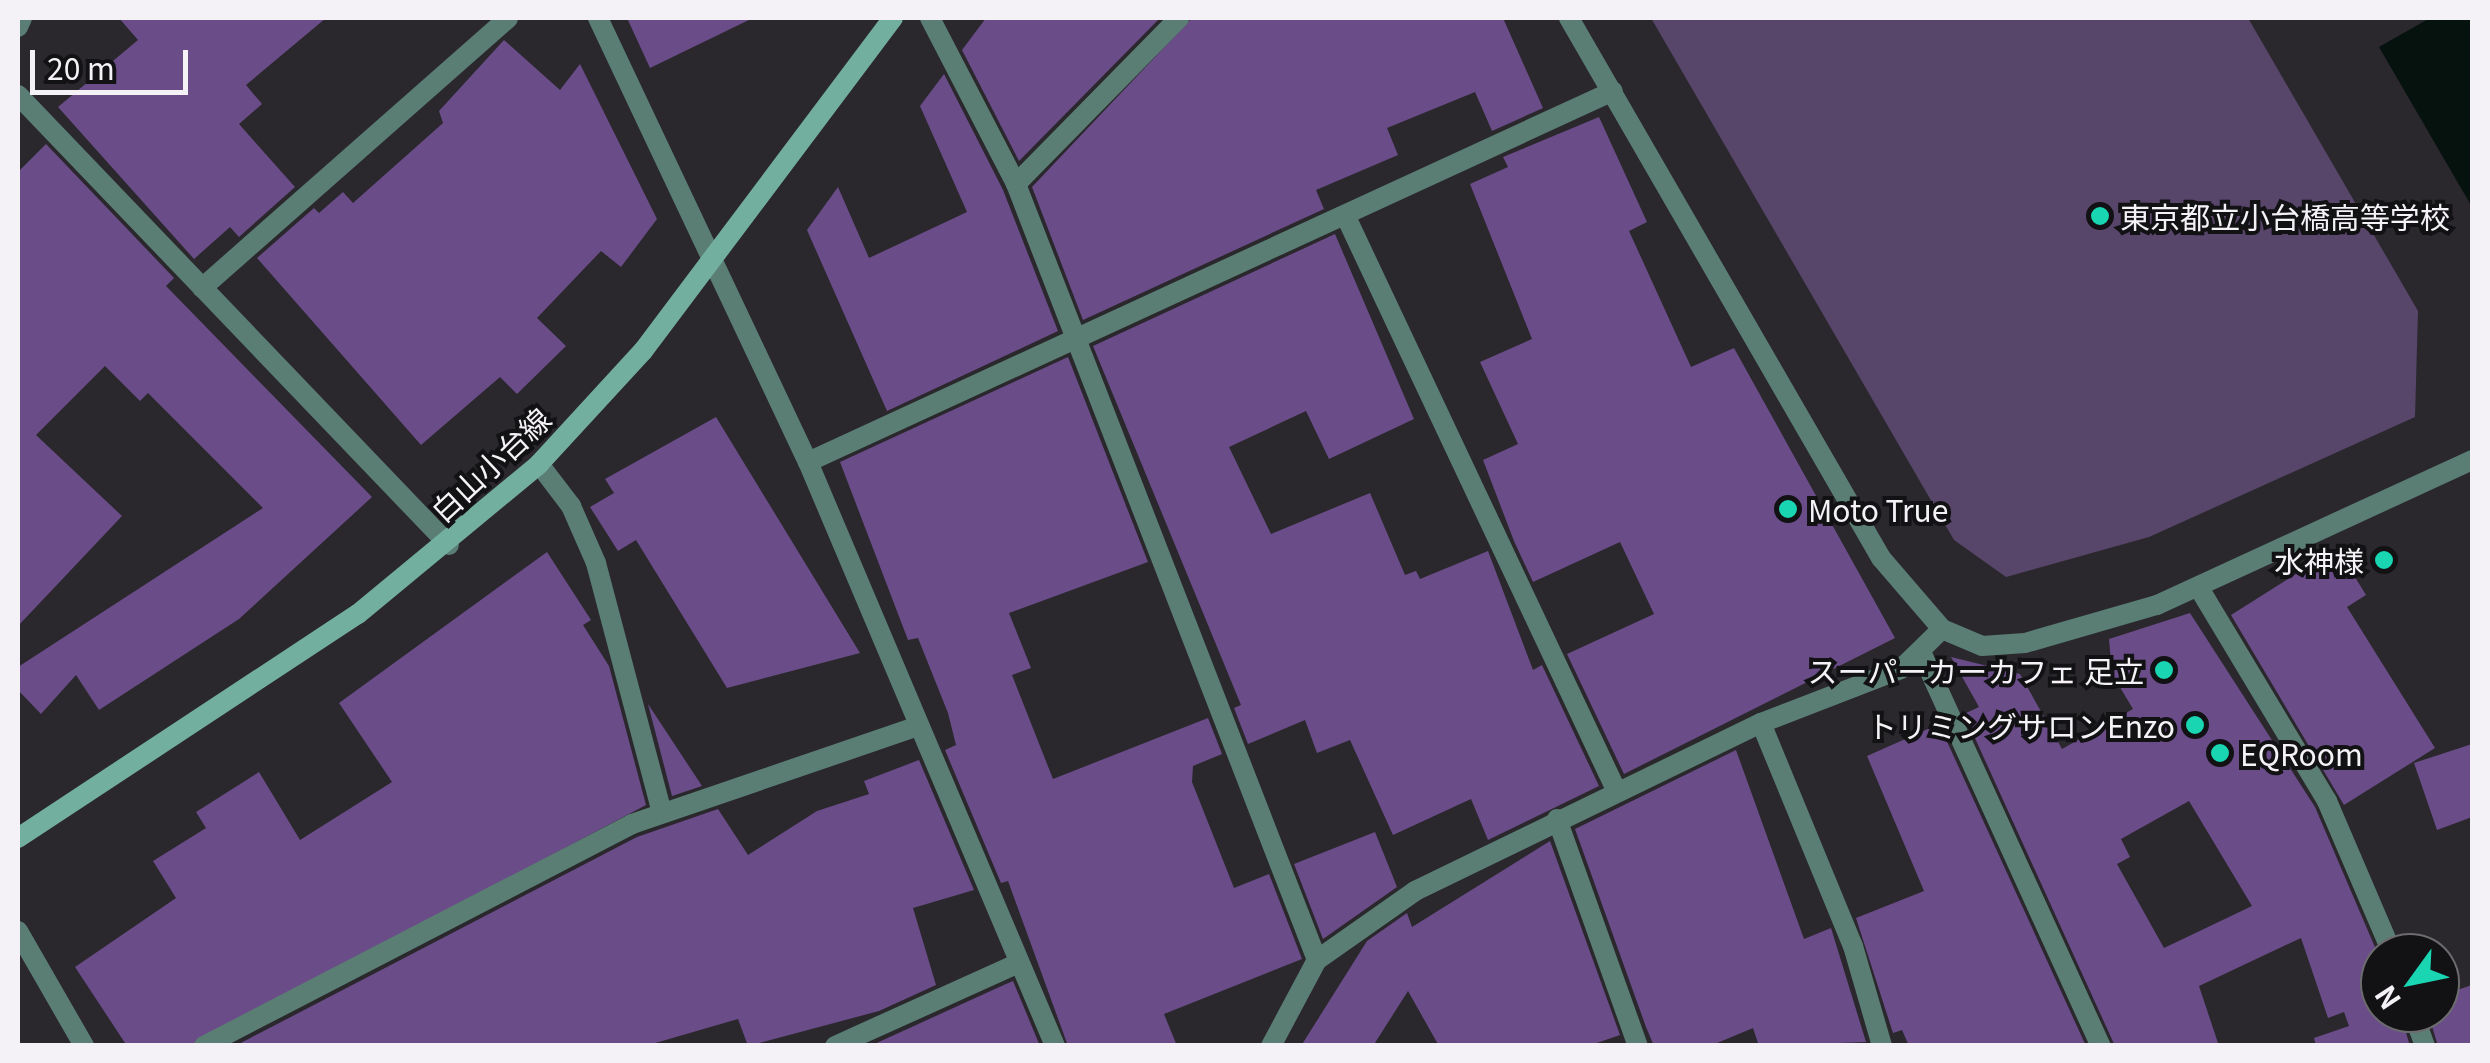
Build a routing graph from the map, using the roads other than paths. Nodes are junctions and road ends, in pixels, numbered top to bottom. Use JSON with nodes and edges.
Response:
{"nodes":[{"id":1,"x":22,"y":18,"type":"edge"},
{"id":2,"x":508,"y":18,"type":"edge"},
{"id":3,"x":598,"y":18,"type":"edge"},
{"id":4,"x":894,"y":18,"type":"edge"},
{"id":5,"x":930,"y":18,"type":"edge"},
{"id":6,"x":1179,"y":18,"type":"edge"},
{"id":7,"x":1568,"y":18,"type":"edge"},
{"id":8,"x":18,"y":27,"type":"edge"},
{"id":9,"x":1613,"y":92,"type":"junction"},
{"id":10,"x":18,"y":95,"type":"edge"},
{"id":11,"x":1016,"y":184,"type":"junction"},
{"id":12,"x":1346,"y":219,"type":"junction"},
{"id":13,"x":714,"y":259,"type":"junction"},
{"id":14,"x":202,"y":288,"type":"junction"},
{"id":15,"x":1076,"y":340,"type":"junction"},
{"id":16,"x":2472,"y":460,"type":"edge"},
{"id":17,"x":808,"y":462,"type":"junction"},
{"id":18,"x":539,"y":464,"type":"junction"},
{"id":19,"x":449,"y":545,"type":"junction"},
{"id":20,"x":2200,"y":588,"type":"junction"},
{"id":21,"x":1942,"y":629,"type":"junction"},
{"id":22,"x":1922,"y":654,"type":"junction"},
{"id":23,"x":1761,"y":723,"type":"junction"},
{"id":24,"x":916,"y":727,"type":"junction"},
{"id":25,"x":1616,"y":790,"type":"junction"},
{"id":26,"x":662,"y":812,"type":"junction"},
{"id":27,"x":1556,"y":819,"type":"junction"},
{"id":28,"x":18,"y":838,"type":"edge"},
{"id":29,"x":18,"y":930,"type":"edge"},
{"id":30,"x":2383,"y":933,"type":"edge"},
{"id":31,"x":1318,"y":960,"type":"junction"},
{"id":32,"x":1020,"y":963,"type":"junction"},
{"id":33,"x":868,"y":1040,"type":"edge"},
{"id":34,"x":84,"y":1046,"type":"edge"},
{"id":35,"x":204,"y":1046,"type":"edge"},
{"id":36,"x":835,"y":1046,"type":"edge"},
{"id":37,"x":1056,"y":1046,"type":"edge"},
{"id":38,"x":1271,"y":1046,"type":"edge"},
{"id":39,"x":1638,"y":1046,"type":"edge"},
{"id":40,"x":1882,"y":1046,"type":"edge"},
{"id":41,"x":2101,"y":1046,"type":"edge"}],
"edges":[{"from":1,"to":8,"type":"street"},
{"from":2,"to":14,"type":"street"},
{"from":3,"to":13,"type":"street"},
{"from":4,"to":13,"type":"main road","name":"白山小台線"},
{"from":5,"to":11,"type":"street"},
{"from":6,"to":11,"type":"street"},
{"from":7,"to":9,"type":"street"},
{"from":9,"to":12,"type":"street"},
{"from":9,"to":21,"type":"street"},
{"from":10,"to":14,"type":"street"},
{"from":11,"to":15,"type":"street"},
{"from":12,"to":15,"type":"street"},
{"from":12,"to":25,"type":"street"},
{"from":13,"to":17,"type":"street"},
{"from":13,"to":18,"type":"main road","name":"白山小台線"},
{"from":14,"to":19,"type":"street"},
{"from":15,"to":17,"type":"street"},
{"from":15,"to":31,"type":"street"},
{"from":16,"to":20,"type":"street"},
{"from":17,"to":24,"type":"street"},
{"from":18,"to":19,"type":"main road","name":"白山小台線"},
{"from":18,"to":26,"type":"street"},
{"from":19,"to":28,"type":"main road","name":"白山小台線"},
{"from":20,"to":21,"type":"street"},
{"from":20,"to":30,"type":"street"},
{"from":21,"to":22,"type":"street"},
{"from":22,"to":23,"type":"street"},
{"from":22,"to":41,"type":"street"},
{"from":23,"to":25,"type":"street"},
{"from":23,"to":40,"type":"street"},
{"from":24,"to":26,"type":"street"},
{"from":24,"to":32,"type":"street"},
{"from":25,"to":27,"type":"street"},
{"from":26,"to":35,"type":"street"},
{"from":27,"to":31,"type":"street"},
{"from":27,"to":39,"type":"street"},
{"from":29,"to":34,"type":"street"},
{"from":31,"to":38,"type":"street"},
{"from":32,"to":33,"type":"street"},
{"from":32,"to":37,"type":"street"},
{"from":33,"to":36,"type":"street"}]}
